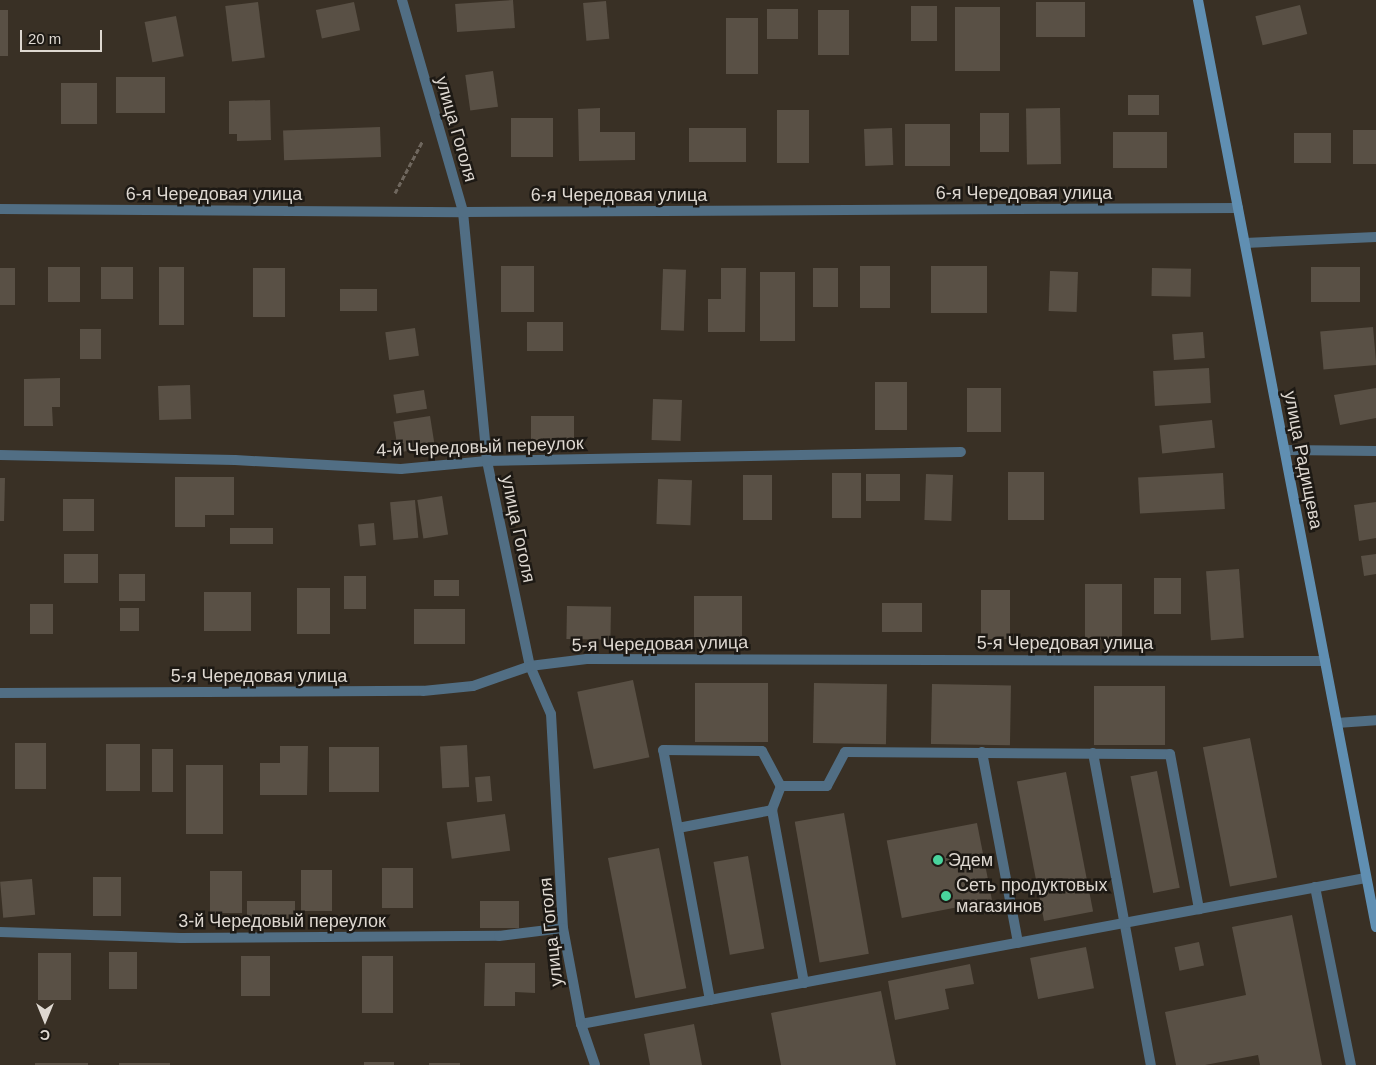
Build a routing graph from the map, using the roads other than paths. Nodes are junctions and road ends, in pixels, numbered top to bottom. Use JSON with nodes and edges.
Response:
{"nodes":[{"id":1,"x":402,"y":0,"type":"edge"},
{"id":2,"x":1198,"y":0,"type":"edge"},
{"id":3,"x":1238,"y":208,"type":"junction"},
{"id":4,"x":0,"y":209,"type":"edge"},
{"id":5,"x":462,"y":212,"type":"junction"},
{"id":6,"x":1376,"y":237,"type":"edge"},
{"id":7,"x":1245,"y":243,"type":"junction"},
{"id":8,"x":1285,"y":450,"type":"junction"},
{"id":9,"x":1376,"y":451,"type":"edge"},
{"id":10,"x":962,"y":452,"type":"dead end"},
{"id":11,"x":0,"y":455,"type":"edge"},
{"id":12,"x":487,"y":461,"type":"junction"},
{"id":13,"x":1325,"y":661,"type":"junction"},
{"id":14,"x":530,"y":666,"type":"junction"},
{"id":15,"x":0,"y":693,"type":"edge"},
{"id":16,"x":1376,"y":720,"type":"edge"},
{"id":17,"x":1337,"y":723,"type":"junction"},
{"id":18,"x":982,"y":752,"type":"junction"},
{"id":19,"x":1093,"y":753,"type":"junction"},
{"id":20,"x":782,"y":786,"type":"junction"},
{"id":21,"x":772,"y":810,"type":"junction"},
{"id":22,"x":678,"y":828,"type":"junction"},
{"id":23,"x":1366,"y":878,"type":"junction"},
{"id":24,"x":1315,"y":887,"type":"junction"},
{"id":25,"x":1199,"y":909,"type":"junction"},
{"id":26,"x":1125,"y":922,"type":"junction"},
{"id":27,"x":1376,"y":927,"type":"edge"},
{"id":28,"x":563,"y":928,"type":"junction"},
{"id":29,"x":0,"y":932,"type":"edge"},
{"id":30,"x":1018,"y":943,"type":"junction"},
{"id":31,"x":804,"y":983,"type":"junction"},
{"id":32,"x":710,"y":1000,"type":"junction"},
{"id":33,"x":580,"y":1024,"type":"junction"},
{"id":34,"x":595,"y":1065,"type":"edge"},
{"id":35,"x":1151,"y":1065,"type":"edge"},
{"id":36,"x":1351,"y":1065,"type":"edge"}],
"edges":[{"from":1,"to":5,"type":"street","name":"улица Гоголя"},
{"from":2,"to":3,"type":"street","name":"улица Радищева"},
{"from":3,"to":5,"type":"street","name":"6-я Чередовая улица"},
{"from":3,"to":7,"type":"street","name":"улица Радищева"},
{"from":4,"to":5,"type":"street","name":"6-я Чередовая улица"},
{"from":5,"to":12,"type":"street","name":"улица Гоголя"},
{"from":6,"to":7,"type":"street"},
{"from":7,"to":8,"type":"street","name":"улица Радищева"},
{"from":8,"to":9,"type":"street"},
{"from":8,"to":13,"type":"street","name":"улица Радищева"},
{"from":10,"to":12,"type":"street","name":"4-й Чередовый переулок"},
{"from":11,"to":12,"type":"street","name":"4-й Чередовый переулок"},
{"from":12,"to":14,"type":"street","name":"улица Гоголя"},
{"from":13,"to":14,"type":"street","name":"5-я Чередовая улица"},
{"from":13,"to":17,"type":"street","name":"улица Радищева"},
{"from":14,"to":15,"type":"street","name":"5-я Чередовая улица"},
{"from":14,"to":28,"type":"street","name":"улица Гоголя"},
{"from":16,"to":17,"type":"street"},
{"from":17,"to":23,"type":"street","name":"улица Радищева"},
{"from":18,"to":19,"type":"street"},
{"from":18,"to":20,"type":"street"},
{"from":18,"to":30,"type":"street"},
{"from":19,"to":25,"type":"street"},
{"from":19,"to":26,"type":"street"},
{"from":20,"to":21,"type":"street"},
{"from":20,"to":22,"type":"street"},
{"from":21,"to":22,"type":"street"},
{"from":21,"to":31,"type":"street"},
{"from":22,"to":32,"type":"street"},
{"from":23,"to":24,"type":"street"},
{"from":23,"to":27,"type":"street","name":"улица Радищева"},
{"from":24,"to":25,"type":"street"},
{"from":24,"to":36,"type":"street"},
{"from":25,"to":26,"type":"street"},
{"from":26,"to":30,"type":"street"},
{"from":26,"to":35,"type":"street"},
{"from":28,"to":29,"type":"street","name":"3-й Чередовый переулок"},
{"from":28,"to":33,"type":"street","name":"улица Гоголя"},
{"from":30,"to":31,"type":"street"},
{"from":31,"to":32,"type":"street"},
{"from":32,"to":33,"type":"street"},
{"from":33,"to":34,"type":"street","name":"улица Гоголя"}]}
